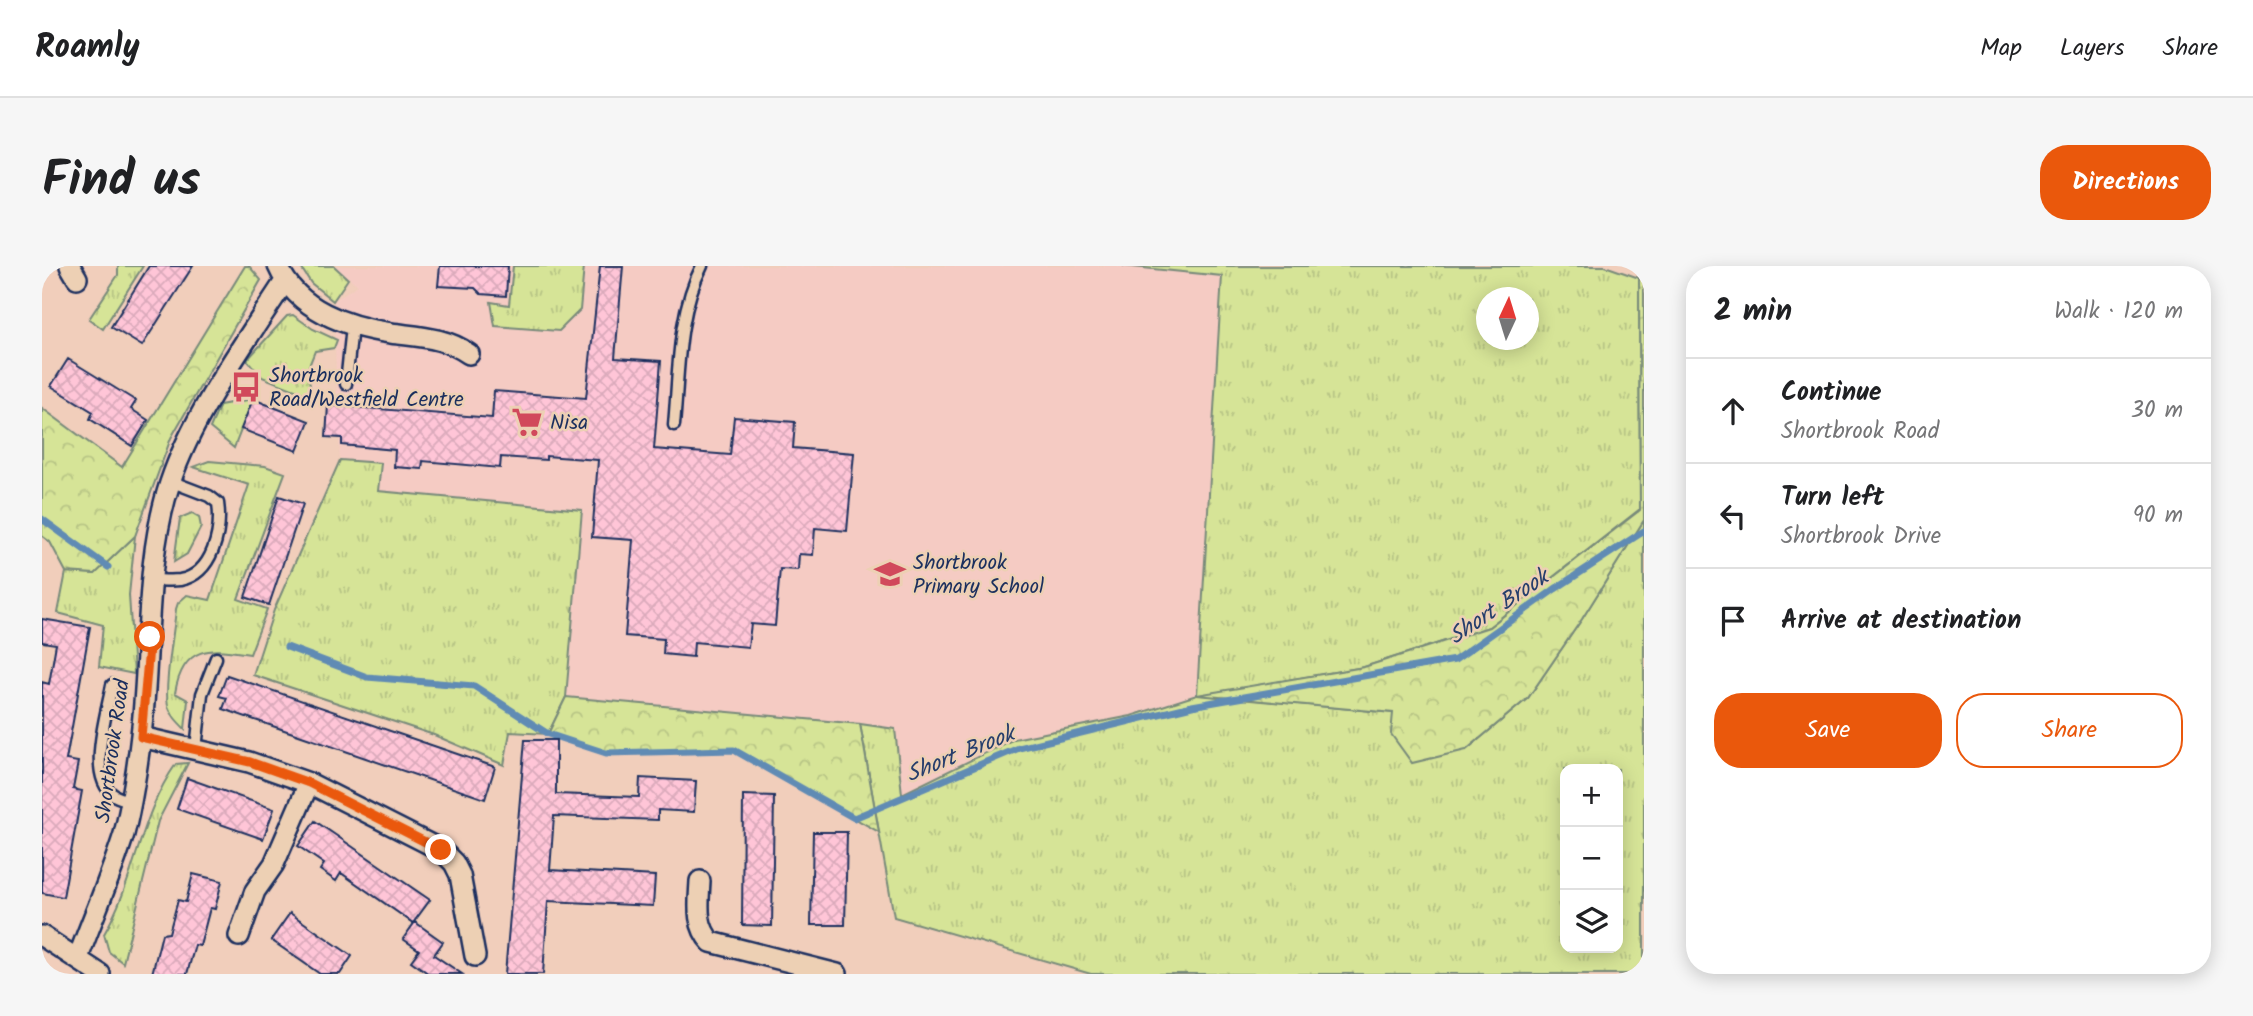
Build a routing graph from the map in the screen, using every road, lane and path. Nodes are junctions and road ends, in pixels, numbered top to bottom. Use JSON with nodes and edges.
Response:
{"nodes":[{"id":1,"x":702,"y":266,"type":"edge"},
{"id":2,"x":281,"y":274,"type":"edge"},
{"id":3,"x":352,"y":326,"type":"junction"},
{"id":4,"x":469,"y":354,"type":"dead end"},
{"id":5,"x":346,"y":384,"type":"dead end"},
{"id":6,"x":674,"y":425,"type":"dead end"},
{"id":7,"x":170,"y":481,"type":"junction"},
{"id":8,"x":152,"y":580,"type":"junction"},
{"id":9,"x":216,"y":658,"type":"dead end"},
{"id":10,"x":112,"y":685,"type":"dead end"},
{"id":11,"x":141,"y":737,"type":"junction"},
{"id":12,"x":196,"y":749,"type":"junction"},
{"id":13,"x":309,"y":783,"type":"junction"},
{"id":14,"x":130,"y":801,"type":"junction"},
{"id":15,"x":700,"y":881,"type":"dead end"},
{"id":16,"x":42,"y":936,"type":"edge"},
{"id":17,"x":239,"y":936,"type":"dead end"},
{"id":18,"x":475,"y":956,"type":"dead end"},
{"id":19,"x":78,"y":958,"type":"junction"},
{"id":20,"x":100,"y":974,"type":"edge"},
{"id":21,"x":836,"y":974,"type":"edge"}],
"edges":[{"from":1,"to":6,"type":"lane"},
{"from":2,"to":3,"type":"street"},
{"from":2,"to":7,"type":"street","name":"Shortbrook Road"},
{"from":3,"to":4,"type":"street"},
{"from":3,"to":5,"type":"lane"},
{"from":7,"to":8,"type":"street","name":"Shortbrook Road"},
{"from":7,"to":8,"type":"lane"},
{"from":8,"to":11,"type":"street","name":"Shortbrook Road"},
{"from":9,"to":12,"type":"lane"},
{"from":10,"to":14,"type":"lane"},
{"from":11,"to":12,"type":"street"},
{"from":11,"to":14,"type":"street","name":"Shortbrook Road"},
{"from":12,"to":13,"type":"street"},
{"from":13,"to":17,"type":"street"},
{"from":13,"to":18,"type":"street"},
{"from":14,"to":19,"type":"street","name":"Shortbrook Road"},
{"from":15,"to":21,"type":"street"},
{"from":16,"to":19,"type":"street"},
{"from":19,"to":20,"type":"street"}]}
